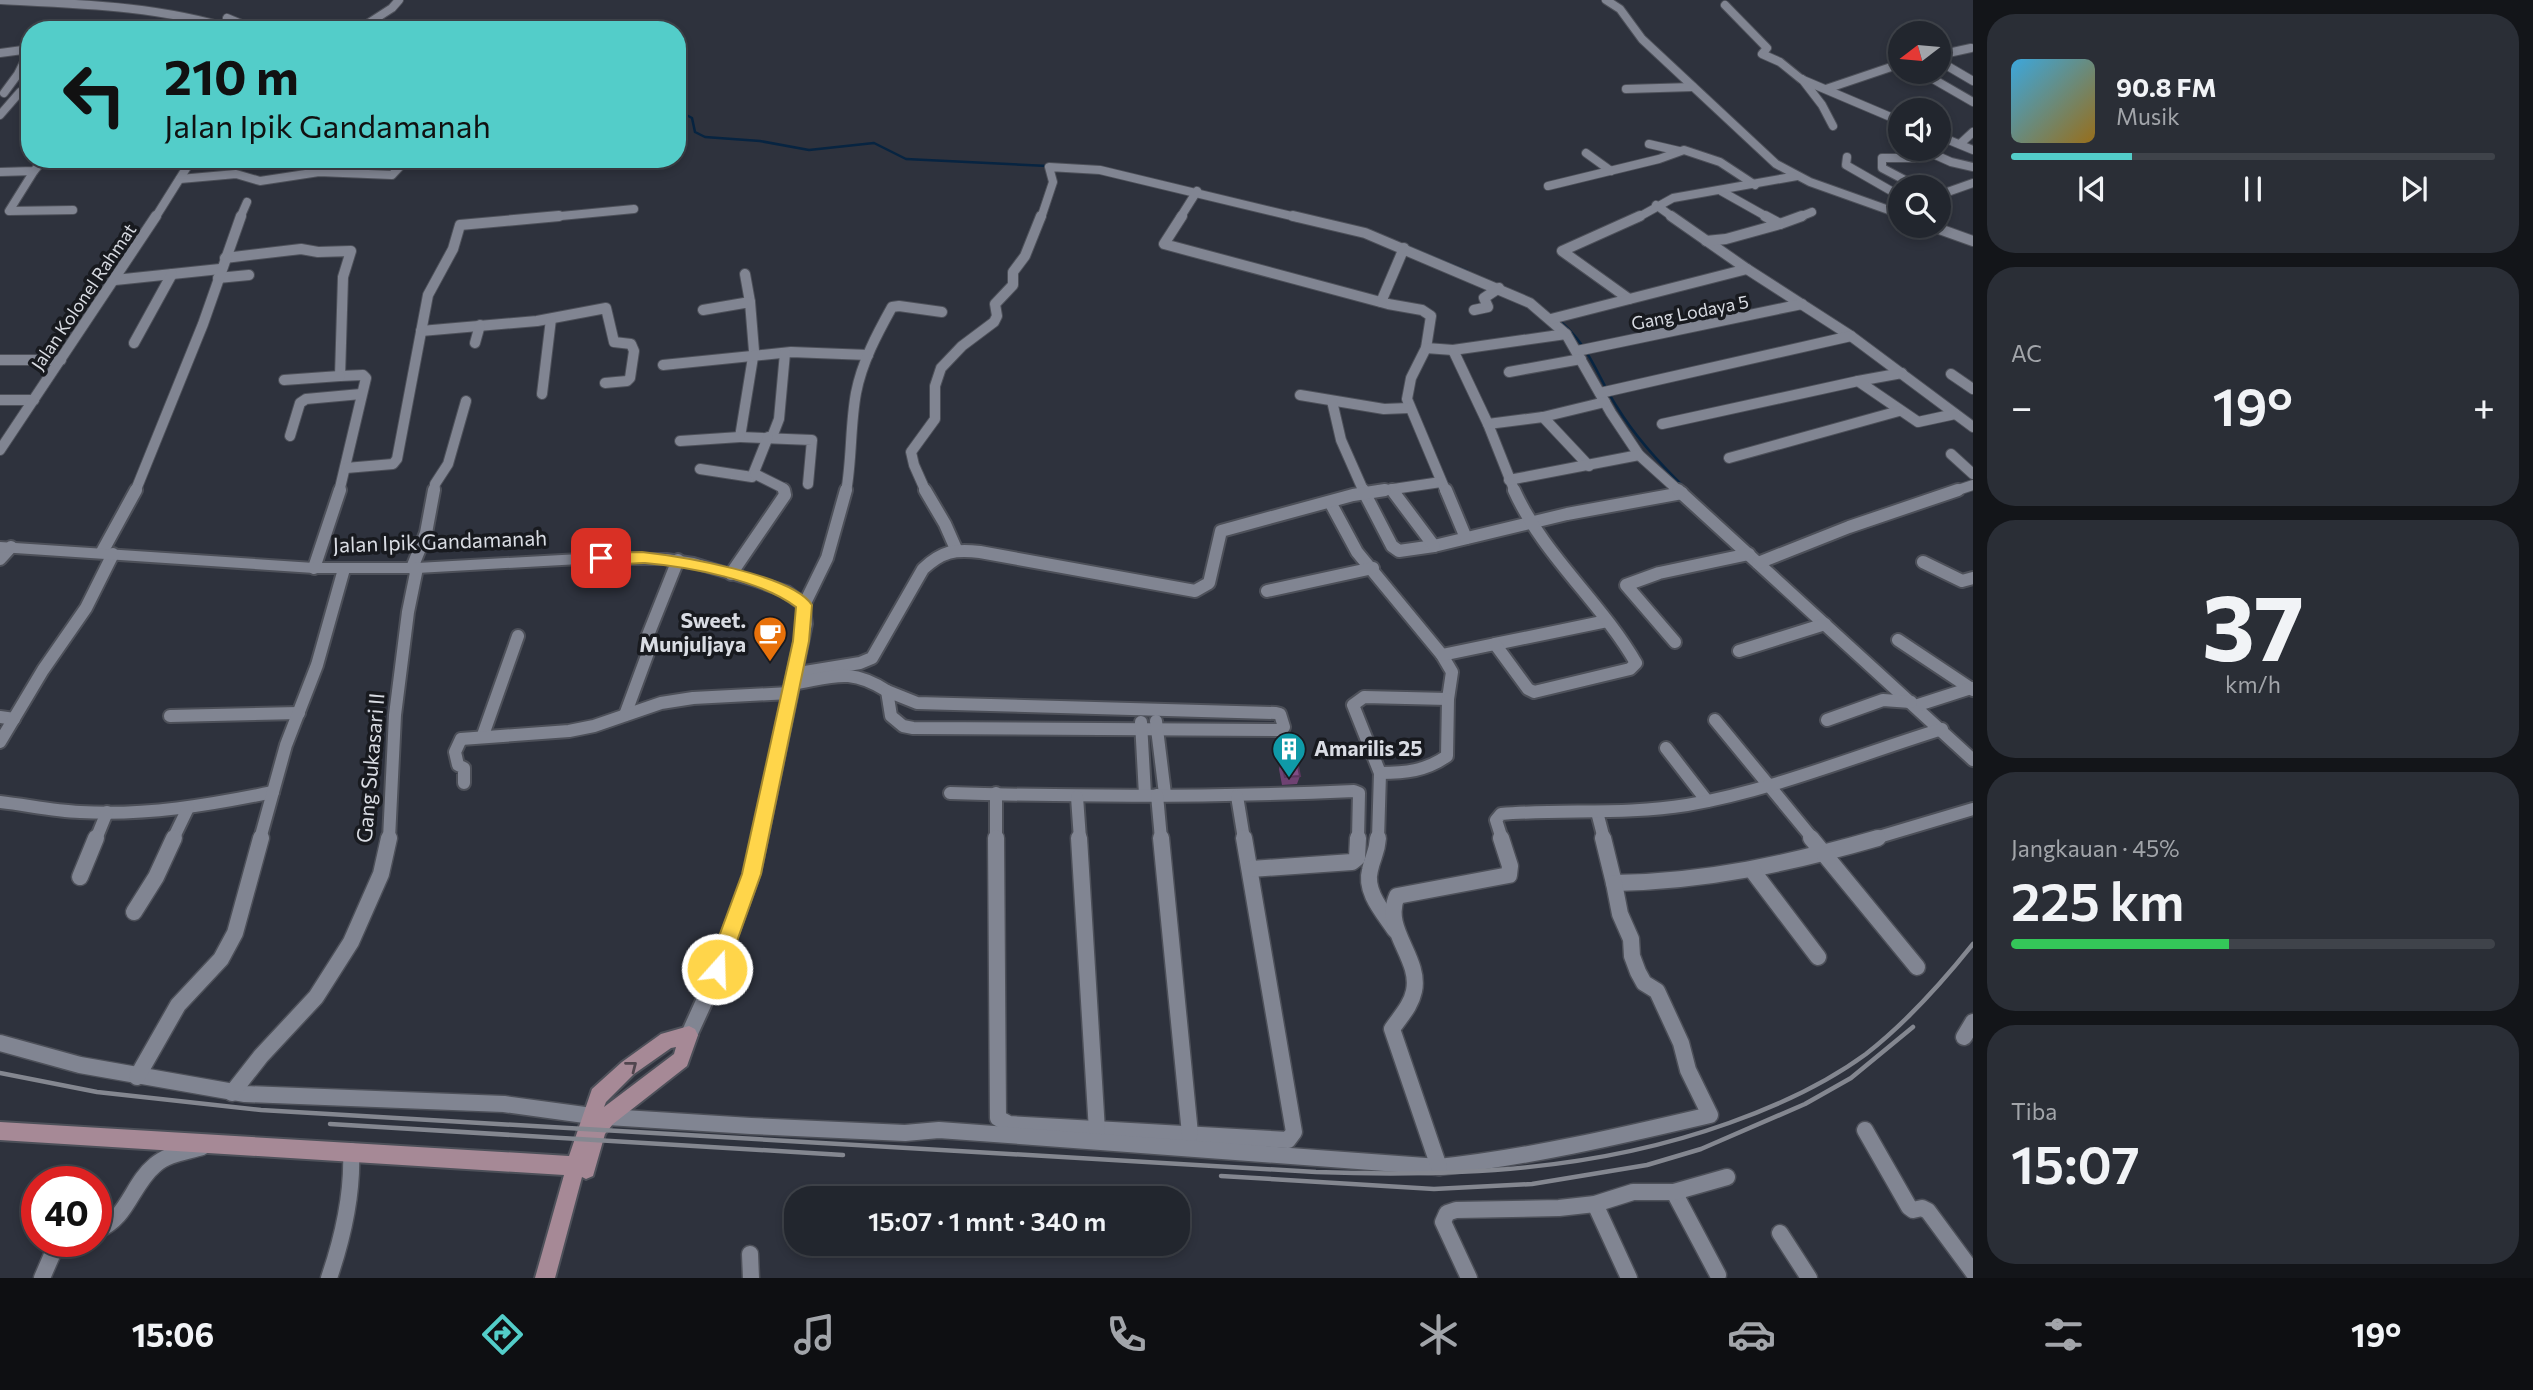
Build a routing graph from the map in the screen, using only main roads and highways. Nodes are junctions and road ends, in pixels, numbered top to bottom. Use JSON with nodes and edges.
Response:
{"nodes":[{"id":1,"x":689,"y":1034,"type":"road end"},
{"id":2,"x":599,"y":1117,"type":"junction"},
{"id":3,"x":0,"y":1131,"type":"edge"},
{"id":4,"x":577,"y":1166,"type":"junction"},
{"id":5,"x":545,"y":1278,"type":"edge"},
{"id":6,"x":554,"y":1278,"type":"edge"}],
"edges":[{"from":1,"to":2,"type":"main road"},
{"from":2,"to":4,"type":"main road"},
{"from":2,"to":6,"type":"main road"},
{"from":3,"to":4,"type":"main road"},
{"from":4,"to":5,"type":"main road"}]}
